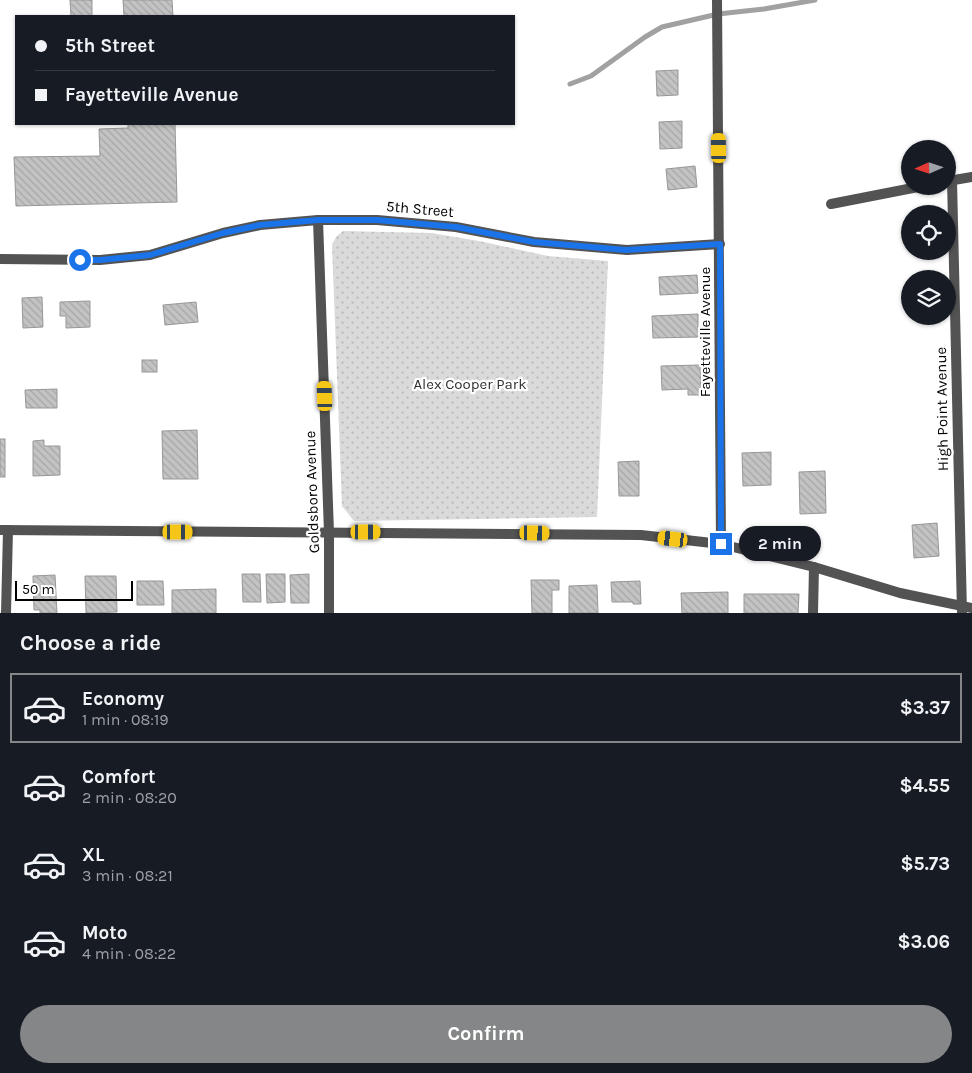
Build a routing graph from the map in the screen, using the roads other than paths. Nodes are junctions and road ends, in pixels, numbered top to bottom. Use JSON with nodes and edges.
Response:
{"nodes":[{"id":1,"x":717,"y":0,"type":"edge"},
{"id":2,"x":972,"y":176,"type":"edge"},
{"id":3,"x":956,"y":180,"type":"edge"},
{"id":4,"x":901,"y":190,"type":"edge"},
{"id":5,"x":950,"y":195,"type":"edge"},
{"id":6,"x":831,"y":204,"type":"dead end"},
{"id":7,"x":318,"y":220,"type":"junction"},
{"id":8,"x":720,"y":244,"type":"junction"},
{"id":9,"x":0,"y":259,"type":"edge"},
{"id":10,"x":4,"y":530,"type":"edge"},
{"id":11,"x":330,"y":533,"type":"junction"},
{"id":12,"x":721,"y":544,"type":"junction"},
{"id":13,"x":814,"y":568,"type":"junction"},
{"id":14,"x":972,"y":608,"type":"edge"},
{"id":15,"x":961,"y":610,"type":"edge"},
{"id":16,"x":6,"y":613,"type":"edge"},
{"id":17,"x":329,"y":613,"type":"edge"},
{"id":18,"x":813,"y":613,"type":"edge"}],
"edges":[{"from":1,"to":8,"type":"street","name":"Fayetteville Avenue"},
{"from":2,"to":3,"type":"street"},
{"from":4,"to":6,"type":"street"},
{"from":5,"to":15,"type":"street","name":"High Point Avenue"},
{"from":7,"to":8,"type":"street","name":"5th Street"},
{"from":7,"to":9,"type":"street","name":"5th Street"},
{"from":7,"to":11,"type":"street","name":"Goldsboro Avenue"},
{"from":8,"to":12,"type":"street","name":"Fayetteville Avenue"},
{"from":10,"to":11,"type":"street"},
{"from":10,"to":16,"type":"street"},
{"from":11,"to":12,"type":"street"},
{"from":11,"to":17,"type":"street","name":"Goldsboro Avenue"},
{"from":12,"to":13,"type":"street"},
{"from":13,"to":15,"type":"street"},
{"from":13,"to":18,"type":"street"},
{"from":14,"to":15,"type":"street"}]}
